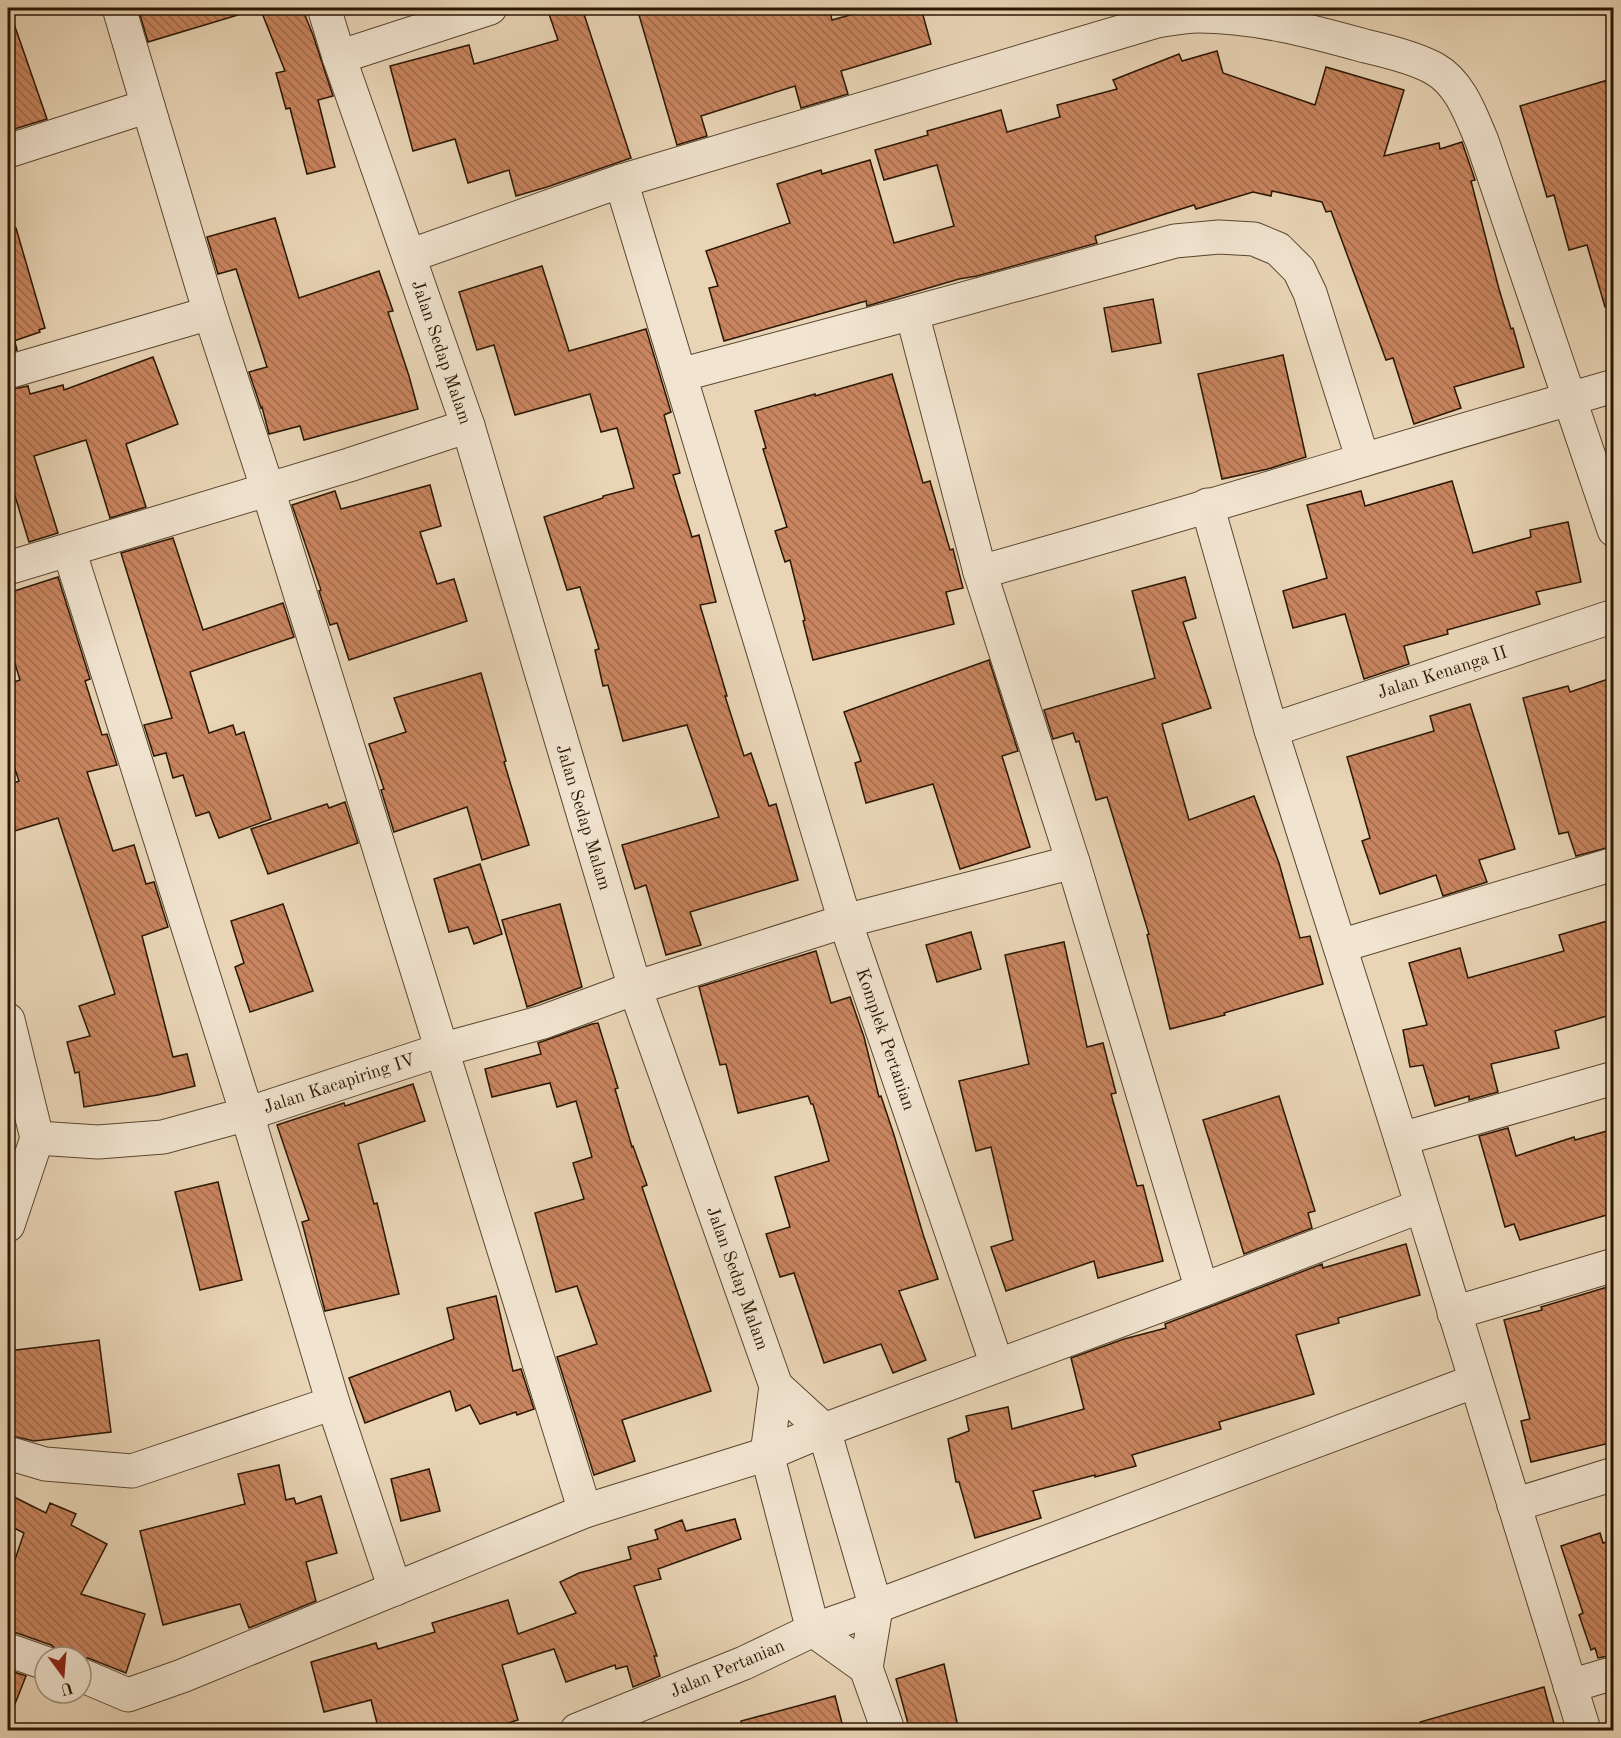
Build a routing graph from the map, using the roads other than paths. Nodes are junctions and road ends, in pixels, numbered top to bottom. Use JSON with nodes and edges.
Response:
{"nodes":[{"id":1,"x":120,"y":8,"type":"edge"},
{"id":2,"x":324,"y":8,"type":"edge"},
{"id":3,"x":489,"y":8,"type":"edge"},
{"id":4,"x":339,"y":57,"type":"junction"},
{"id":5,"x":148,"y":106,"type":"junction"},
{"id":6,"x":8,"y":151,"type":"edge"},
{"id":7,"x":621,"y":181,"type":"junction"},
{"id":8,"x":409,"y":256,"type":"junction"},
{"id":9,"x":210,"y":313,"type":"junction"},
{"id":10,"x":912,"y":313,"type":"junction"},
{"id":11,"x":8,"y":372,"type":"edge"},
{"id":12,"x":680,"y":375,"type":"junction"},
{"id":13,"x":1614,"y":386,"type":"edge"},
{"id":14,"x":1569,"y":399,"type":"junction"},
{"id":15,"x":468,"y":426,"type":"junction"},
{"id":16,"x":1363,"y":460,"type":"junction"},
{"id":17,"x":268,"y":490,"type":"junction"},
{"id":18,"x":1207,"y":506,"type":"junction"},
{"id":19,"x":1614,"y":530,"type":"edge"},
{"id":20,"x":69,"y":550,"type":"junction"},
{"id":21,"x":8,"y":568,"type":"edge"},
{"id":22,"x":980,"y":572,"type":"junction"},
{"id":23,"x":1614,"y":615,"type":"edge"},
{"id":24,"x":1271,"y":730,"type":"junction"},
{"id":25,"x":1073,"y":862,"type":"junction"},
{"id":26,"x":1614,"y":864,"type":"edge"},
{"id":27,"x":845,"y":921,"type":"junction"},
{"id":28,"x":1340,"y":946,"type":"junction"},
{"id":29,"x":635,"y":988,"type":"junction"},
{"id":30,"x":8,"y":1020,"type":"edge"},
{"id":31,"x":441,"y":1050,"type":"junction"},
{"id":32,"x":1614,"y":1078,"type":"edge"},
{"id":33,"x":247,"y":1114,"type":"junction"},
{"id":34,"x":37,"y":1138,"type":"junction"},
{"id":35,"x":1401,"y":1139,"type":"junction"},
{"id":36,"x":1421,"y":1206,"type":"junction"},
{"id":37,"x":8,"y":1225,"type":"edge"},
{"id":38,"x":1614,"y":1265,"type":"edge"},
{"id":39,"x":1202,"y":1290,"type":"junction"},
{"id":40,"x":1454,"y":1313,"type":"junction"},
{"id":41,"x":997,"y":1365,"type":"junction"},
{"id":42,"x":1475,"y":1381,"type":"junction"},
{"id":43,"x":776,"y":1386,"type":"junction"},
{"id":44,"x":333,"y":1403,"type":"junction"},
{"id":45,"x":824,"y":1430,"type":"junction"},
{"id":46,"x":8,"y":1453,"type":"edge"},
{"id":47,"x":766,"y":1454,"type":"junction"},
{"id":48,"x":1614,"y":1474,"type":"edge"},
{"id":49,"x":1514,"y":1506,"type":"junction"},
{"id":50,"x":585,"y":1511,"type":"junction"},
{"id":51,"x":395,"y":1589,"type":"junction"},
{"id":52,"x":876,"y":1608,"type":"junction"},
{"id":53,"x":813,"y":1630,"type":"junction"},
{"id":54,"x":8,"y":1650,"type":"edge"},
{"id":55,"x":33,"y":1659,"type":"edge"},
{"id":56,"x":866,"y":1668,"type":"junction"},
{"id":57,"x":1614,"y":1673,"type":"edge"},
{"id":58,"x":93,"y":1680,"type":"edge"},
{"id":59,"x":1570,"y":1686,"type":"junction"},
{"id":60,"x":577,"y":1731,"type":"edge"},
{"id":61,"x":888,"y":1731,"type":"edge"},
{"id":62,"x":1584,"y":1731,"type":"edge"}],
"edges":[{"from":1,"to":5,"type":"street"},
{"from":2,"to":4,"type":"street","name":"Jalan Sedap Malam"},
{"from":3,"to":4,"type":"street"},
{"from":4,"to":8,"type":"street","name":"Jalan Sedap Malam"},
{"from":5,"to":6,"type":"street"},
{"from":5,"to":9,"type":"street"},
{"from":7,"to":8,"type":"street"},
{"from":7,"to":12,"type":"street","name":"Komplek Pertanian"},
{"from":7,"to":14,"type":"street"},
{"from":8,"to":15,"type":"street","name":"Jalan Sedap Malam"},
{"from":9,"to":11,"type":"street"},
{"from":9,"to":17,"type":"street"},
{"from":10,"to":12,"type":"street"},
{"from":10,"to":16,"type":"street"},
{"from":10,"to":22,"type":"street"},
{"from":12,"to":27,"type":"street","name":"Komplek Pertanian"},
{"from":13,"to":14,"type":"street"},
{"from":14,"to":16,"type":"street"},
{"from":14,"to":19,"type":"street"},
{"from":15,"to":17,"type":"street"},
{"from":15,"to":29,"type":"street","name":"Jalan Sedap Malam"},
{"from":16,"to":18,"type":"street"},
{"from":17,"to":20,"type":"street"},
{"from":17,"to":31,"type":"street"},
{"from":18,"to":22,"type":"street"},
{"from":18,"to":24,"type":"street"},
{"from":20,"to":21,"type":"street"},
{"from":20,"to":33,"type":"street"},
{"from":22,"to":25,"type":"street"},
{"from":23,"to":24,"type":"street","name":"Jalan Kenanga II"},
{"from":24,"to":28,"type":"street"},
{"from":25,"to":27,"type":"street"},
{"from":25,"to":39,"type":"street"},
{"from":26,"to":28,"type":"street"},
{"from":27,"to":29,"type":"street"},
{"from":27,"to":41,"type":"street","name":"Komplek Pertanian"},
{"from":28,"to":35,"type":"street"},
{"from":29,"to":31,"type":"street","name":"Jalan Kacapiring IV"},
{"from":29,"to":43,"type":"street","name":"Jalan Sedap Malam"},
{"from":30,"to":34,"type":"street"},
{"from":31,"to":33,"type":"street","name":"Jalan Kacapiring IV"},
{"from":31,"to":50,"type":"street"},
{"from":32,"to":35,"type":"street"},
{"from":33,"to":34,"type":"street","name":"Jalan Kacapiring IV"},
{"from":33,"to":44,"type":"street"},
{"from":34,"to":37,"type":"street"},
{"from":35,"to":36,"type":"street"},
{"from":36,"to":39,"type":"street"},
{"from":36,"to":40,"type":"street"},
{"from":38,"to":40,"type":"street"},
{"from":39,"to":41,"type":"street"},
{"from":40,"to":42,"type":"street"},
{"from":41,"to":45,"type":"street"},
{"from":42,"to":49,"type":"street"},
{"from":42,"to":52,"type":"street","name":"Jalan Pertanian"},
{"from":43,"to":45,"type":"street"},
{"from":43,"to":47,"type":"street","name":"Jalan Sedap Malam"},
{"from":44,"to":46,"type":"street"},
{"from":44,"to":51,"type":"street"},
{"from":45,"to":47,"type":"street"},
{"from":45,"to":52,"type":"street"},
{"from":47,"to":50,"type":"street"},
{"from":47,"to":53,"type":"street","name":"Jalan Sedap Malam"},
{"from":48,"to":49,"type":"street"},
{"from":49,"to":59,"type":"street"},
{"from":50,"to":51,"type":"street"},
{"from":51,"to":58,"type":"street"},
{"from":52,"to":53,"type":"street","name":"Jalan Pertanian"},
{"from":52,"to":56,"type":"street"},
{"from":53,"to":56,"type":"street"},
{"from":53,"to":60,"type":"street","name":"Jalan Pertanian"},
{"from":54,"to":55,"type":"street"},
{"from":56,"to":61,"type":"street"},
{"from":57,"to":59,"type":"street"},
{"from":59,"to":62,"type":"street"}]}
